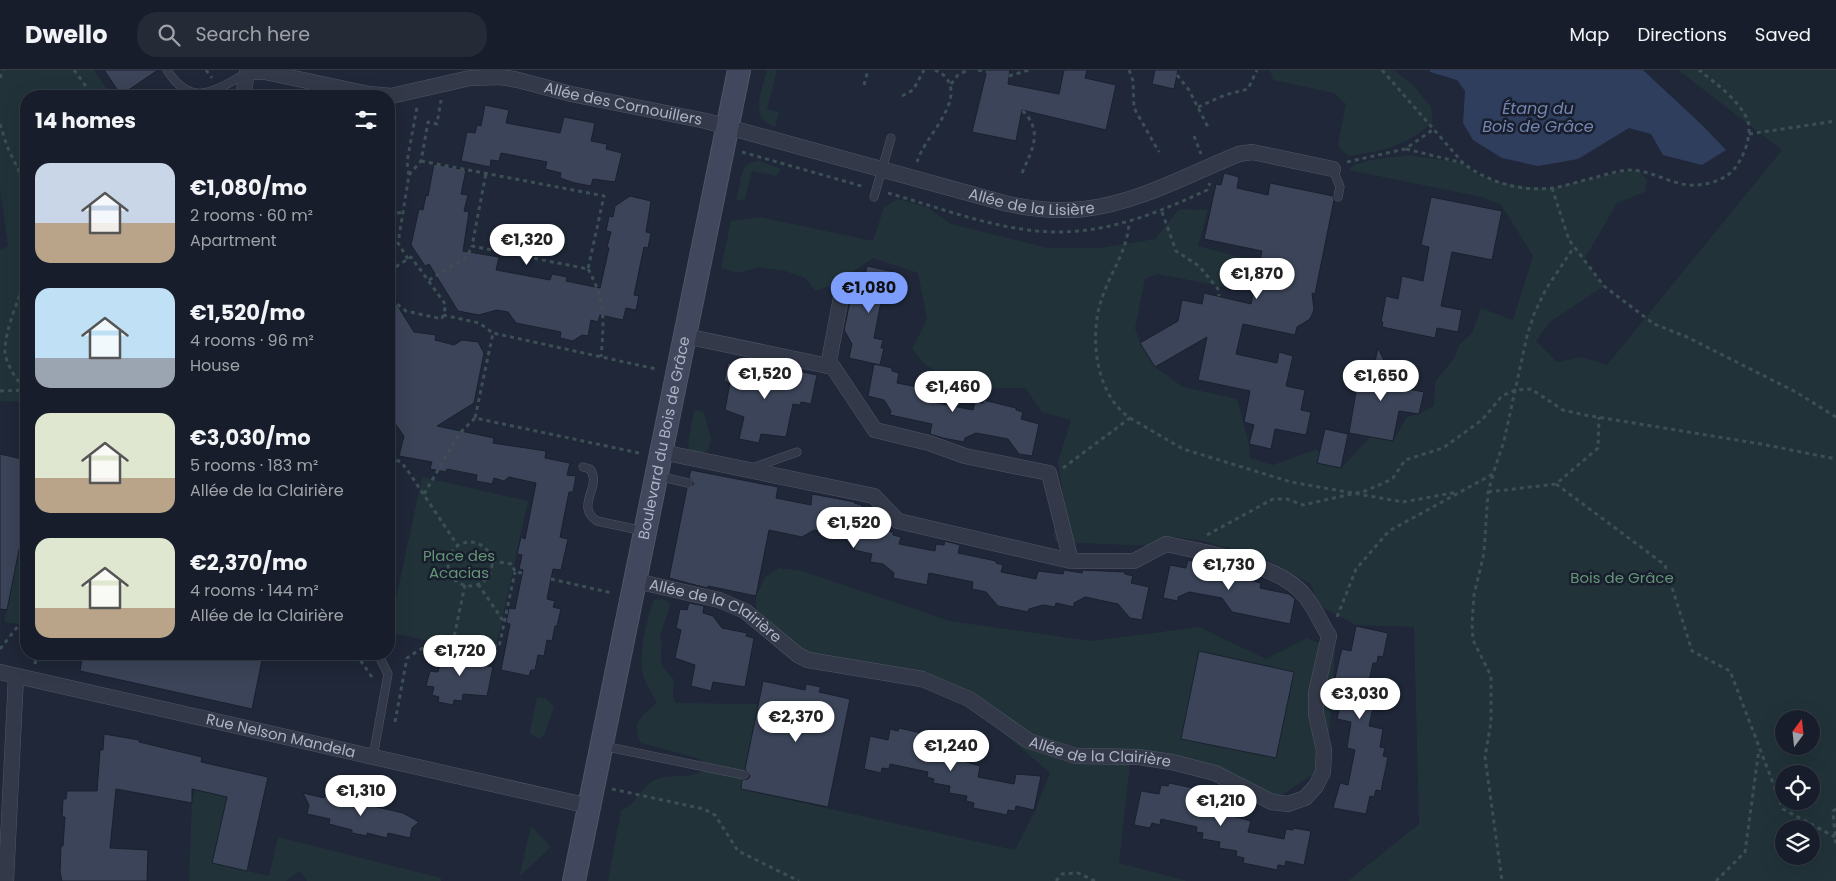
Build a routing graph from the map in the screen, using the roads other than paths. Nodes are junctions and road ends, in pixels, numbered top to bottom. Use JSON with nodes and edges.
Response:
{"nodes":[{"id":1,"x":167,"y":70,"type":"edge"},
{"id":2,"x":739,"y":70,"type":"edge"},
{"id":3,"x":247,"y":71,"type":"edge"},
{"id":4,"x":185,"y":90,"type":"edge"},
{"id":5,"x":214,"y":90,"type":"edge"},
{"id":6,"x":244,"y":90,"type":"edge"},
{"id":7,"x":353,"y":90,"type":"edge"},
{"id":8,"x":395,"y":94,"type":"edge"},
{"id":9,"x":728,"y":127,"type":"junction"},
{"id":10,"x":891,"y":138,"type":"dead end"},
{"id":11,"x":882,"y":169,"type":"junction"},
{"id":12,"x":1333,"y":169,"type":"joint"},
{"id":13,"x":874,"y":197,"type":"dead end"},
{"id":14,"x":1338,"y":197,"type":"dead end"},
{"id":15,"x":843,"y":287,"type":"dead end"},
{"id":16,"x":685,"y":336,"type":"junction"},
{"id":17,"x":828,"y":366,"type":"junction"},
{"id":18,"x":662,"y":452,"type":"junction"},
{"id":19,"x":797,"y":452,"type":"dead end"},
{"id":20,"x":583,"y":467,"type":"dead end"},
{"id":21,"x":748,"y":469,"type":"junction"},
{"id":22,"x":657,"y":476,"type":"junction"},
{"id":23,"x":688,"y":483,"type":"dead end"},
{"id":24,"x":646,"y":532,"type":"junction"},
{"id":25,"x":1071,"y":561,"type":"junction"},
{"id":26,"x":634,"y":589,"type":"junction"},
{"id":27,"x":382,"y":660,"type":"edge"},
{"id":28,"x":0,"y":672,"type":"edge"},
{"id":29,"x":16,"y":676,"type":"junction"},
{"id":30,"x":601,"y":746,"type":"junction"},
{"id":31,"x":373,"y":756,"type":"junction"},
{"id":32,"x":744,"y":775,"type":"dead end"},
{"id":33,"x":589,"y":806,"type":"junction"},
{"id":34,"x":6,"y":881,"type":"edge"},
{"id":35,"x":574,"y":881,"type":"edge"}],
"edges":[{"from":1,"to":4,"type":"lane"},
{"from":2,"to":9,"type":"street","name":"Boulevard du Bois de Grâce"},
{"from":3,"to":5,"type":"lane"},
{"from":3,"to":6,"type":"street"},
{"from":3,"to":7,"type":"street","name":"Allée des Cornouillers"},
{"from":8,"to":9,"type":"street","name":"Allée des Cornouillers"},
{"from":9,"to":11,"type":"street","name":"Allée de la Lisière"},
{"from":9,"to":16,"type":"street","name":"Boulevard du Bois de Grâce"},
{"from":10,"to":11,"type":"lane"},
{"from":11,"to":12,"type":"street","name":"Allée de la Lisière"},
{"from":11,"to":13,"type":"lane"},
{"from":12,"to":14,"type":"lane"},
{"from":15,"to":17,"type":"street"},
{"from":16,"to":17,"type":"street"},
{"from":16,"to":18,"type":"street","name":"Boulevard du Bois de Grâce"},
{"from":17,"to":25,"type":"street"},
{"from":18,"to":21,"type":"street"},
{"from":18,"to":22,"type":"street","name":"Boulevard du Bois de Grâce"},
{"from":19,"to":21,"type":"lane"},
{"from":20,"to":24,"type":"lane"},
{"from":21,"to":25,"type":"street"},
{"from":22,"to":23,"type":"lane"},
{"from":22,"to":24,"type":"street","name":"Boulevard du Bois de Grâce"},
{"from":24,"to":26,"type":"street","name":"Boulevard du Bois de Grâce"},
{"from":25,"to":26,"type":"street","name":"Allée de la Clairière"},
{"from":26,"to":30,"type":"street","name":"Boulevard du Bois de Grâce"},
{"from":27,"to":31,"type":"lane"},
{"from":28,"to":29,"type":"street","name":"Rue Nelson Mandela"},
{"from":29,"to":31,"type":"street","name":"Rue Nelson Mandela"},
{"from":29,"to":34,"type":"street"},
{"from":30,"to":32,"type":"lane"},
{"from":30,"to":33,"type":"street","name":"Boulevard du Bois de Grâce"},
{"from":31,"to":33,"type":"street","name":"Rue Nelson Mandela"},
{"from":33,"to":35,"type":"street","name":"Boulevard du Bois de Grâce"}]}
